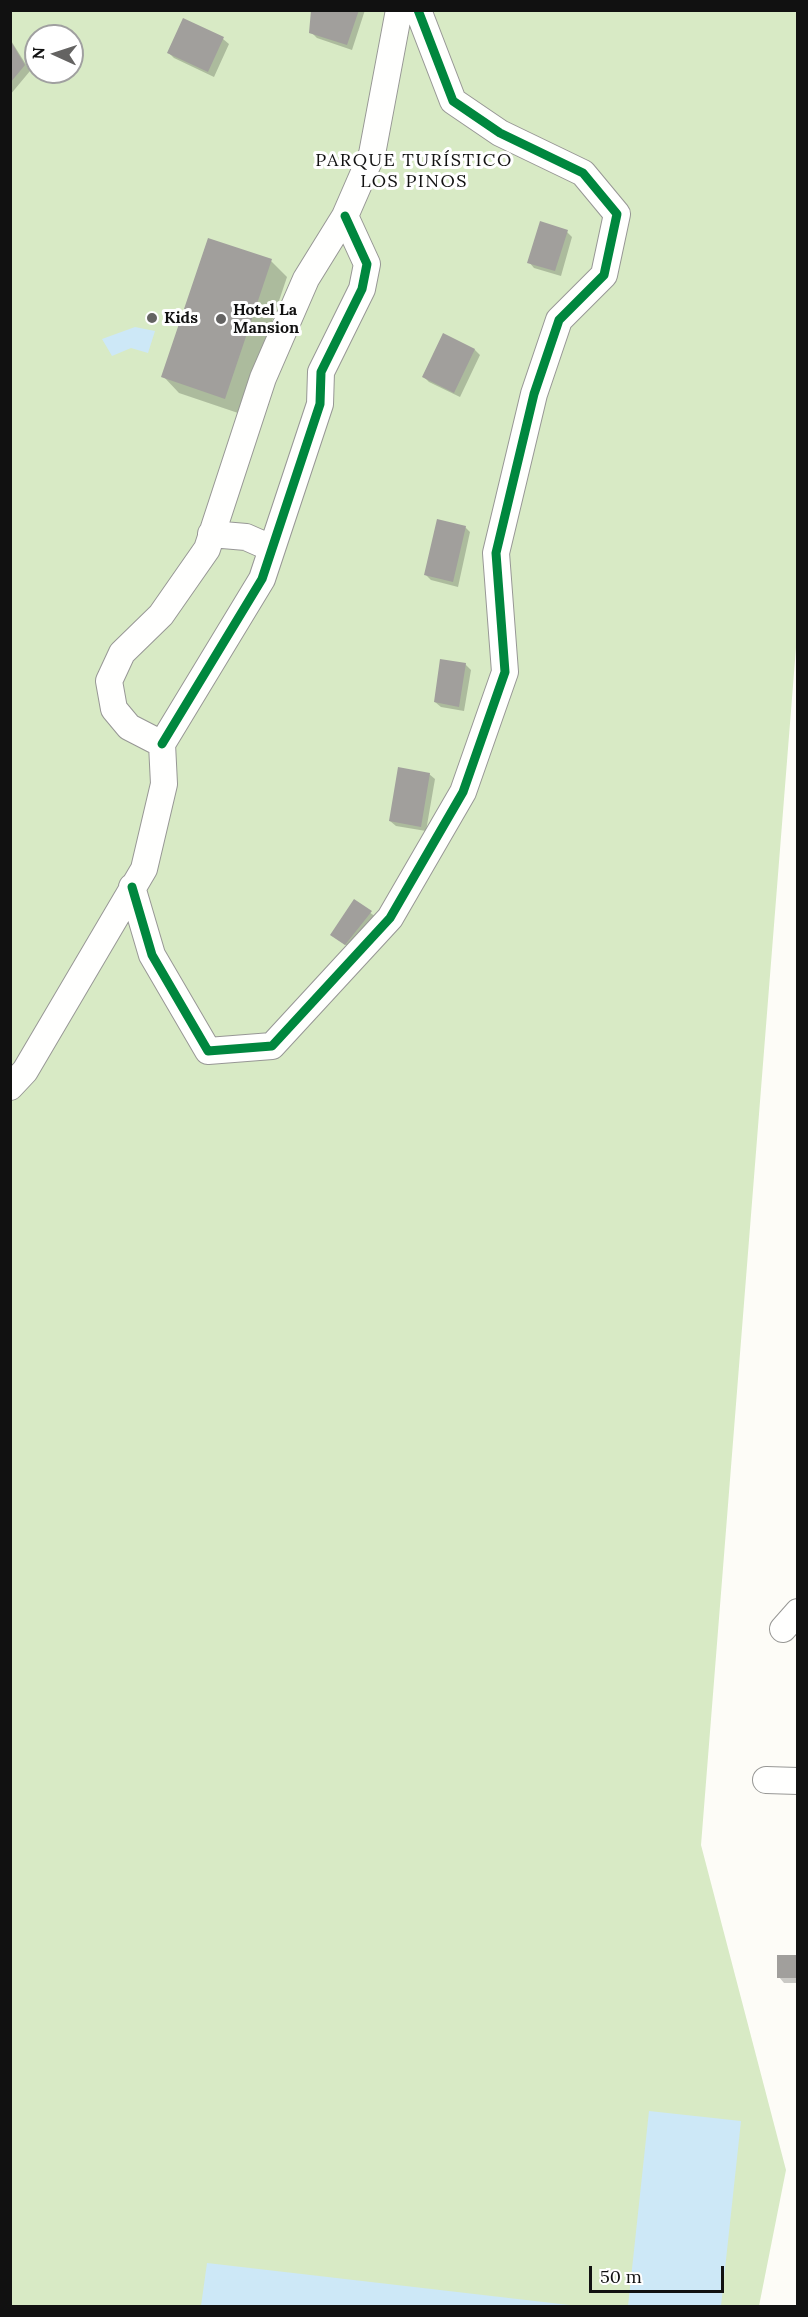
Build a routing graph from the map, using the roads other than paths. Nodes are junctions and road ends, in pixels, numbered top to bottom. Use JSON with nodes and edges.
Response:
{"nodes":[{"id":1,"x":399,"y":10,"type":"edge"},
{"id":2,"x":418,"y":10,"type":"edge"},
{"id":3,"x":345,"y":216,"type":"junction"},
{"id":4,"x":211,"y":534,"type":"junction"},
{"id":5,"x":272,"y":548,"type":"junction"},
{"id":6,"x":162,"y":744,"type":"junction"},
{"id":7,"x":132,"y":887,"type":"junction"},
{"id":8,"x":10,"y":1087,"type":"edge"},
{"id":9,"x":766,"y":1780,"type":"dead end"},
{"id":10,"x":798,"y":1781,"type":"edge"}],
"edges":[{"from":1,"to":3,"type":"street"},
{"from":2,"to":7,"type":"street"},
{"from":3,"to":4,"type":"street"},
{"from":3,"to":5,"type":"street"},
{"from":4,"to":5,"type":"street"},
{"from":4,"to":6,"type":"street"},
{"from":5,"to":6,"type":"street"},
{"from":6,"to":7,"type":"street"},
{"from":7,"to":8,"type":"street"},
{"from":9,"to":10,"type":"street"}]}
